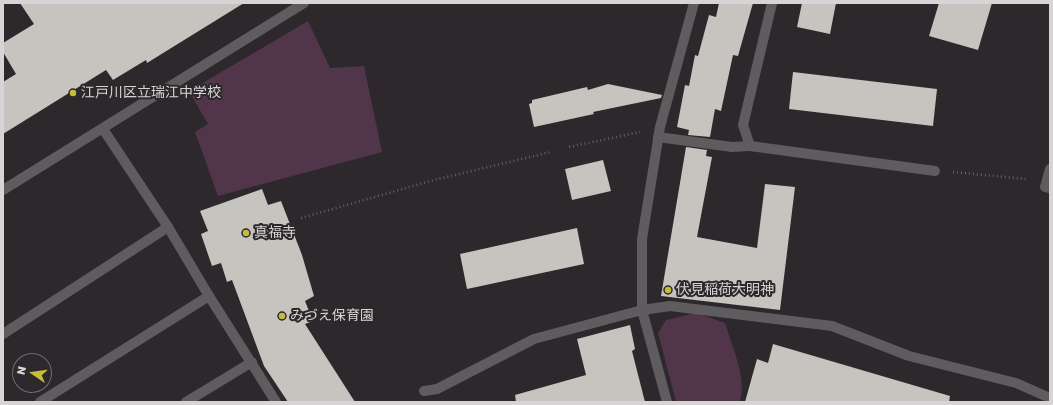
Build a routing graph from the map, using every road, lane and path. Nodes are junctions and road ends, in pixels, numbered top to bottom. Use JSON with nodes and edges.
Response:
{"nodes":[{"id":1,"x":304,"y":3,"type":"edge"},
{"id":2,"x":694,"y":3,"type":"edge"},
{"id":3,"x":772,"y":3,"type":"edge"},
{"id":4,"x":103,"y":129,"type":"junction"},
{"id":5,"x":659,"y":132,"type":"junction"},
{"id":6,"x":750,"y":146,"type":"junction"},
{"id":7,"x":569,"y":147,"type":"dead end"},
{"id":8,"x":551,"y":152,"type":"dead end"},
{"id":9,"x":1050,"y":169,"type":"edge"},
{"id":10,"x":935,"y":171,"type":"joint"},
{"id":11,"x":1048,"y":184,"type":"edge"},
{"id":12,"x":3,"y":190,"type":"edge"},
{"id":13,"x":302,"y":218,"type":"dead end"},
{"id":14,"x":168,"y":228,"type":"junction"},
{"id":15,"x":209,"y":296,"type":"junction"},
{"id":16,"x":642,"y":310,"type":"junction"},
{"id":17,"x":3,"y":334,"type":"edge"},
{"id":18,"x":252,"y":362,"type":"junction"},
{"id":19,"x":424,"y":391,"type":"dead end"},
{"id":20,"x":1050,"y":398,"type":"edge"},
{"id":21,"x":40,"y":402,"type":"edge"},
{"id":22,"x":186,"y":402,"type":"edge"},
{"id":23,"x":276,"y":402,"type":"edge"},
{"id":24,"x":667,"y":402,"type":"edge"}],
"edges":[{"from":1,"to":4,"type":"street"},
{"from":2,"to":5,"type":"street"},
{"from":3,"to":6,"type":"street"},
{"from":4,"to":12,"type":"street"},
{"from":4,"to":14,"type":"street"},
{"from":5,"to":6,"type":"street"},
{"from":5,"to":7,"type":"path"},
{"from":5,"to":16,"type":"street"},
{"from":6,"to":10,"type":"street"},
{"from":8,"to":13,"type":"path"},
{"from":9,"to":11,"type":"street"},
{"from":10,"to":11,"type":"path"},
{"from":14,"to":15,"type":"street"},
{"from":14,"to":17,"type":"street"},
{"from":15,"to":18,"type":"street"},
{"from":15,"to":21,"type":"street"},
{"from":16,"to":19,"type":"street"},
{"from":16,"to":20,"type":"street"},
{"from":16,"to":24,"type":"street"},
{"from":18,"to":22,"type":"street"},
{"from":18,"to":23,"type":"street"}]}
